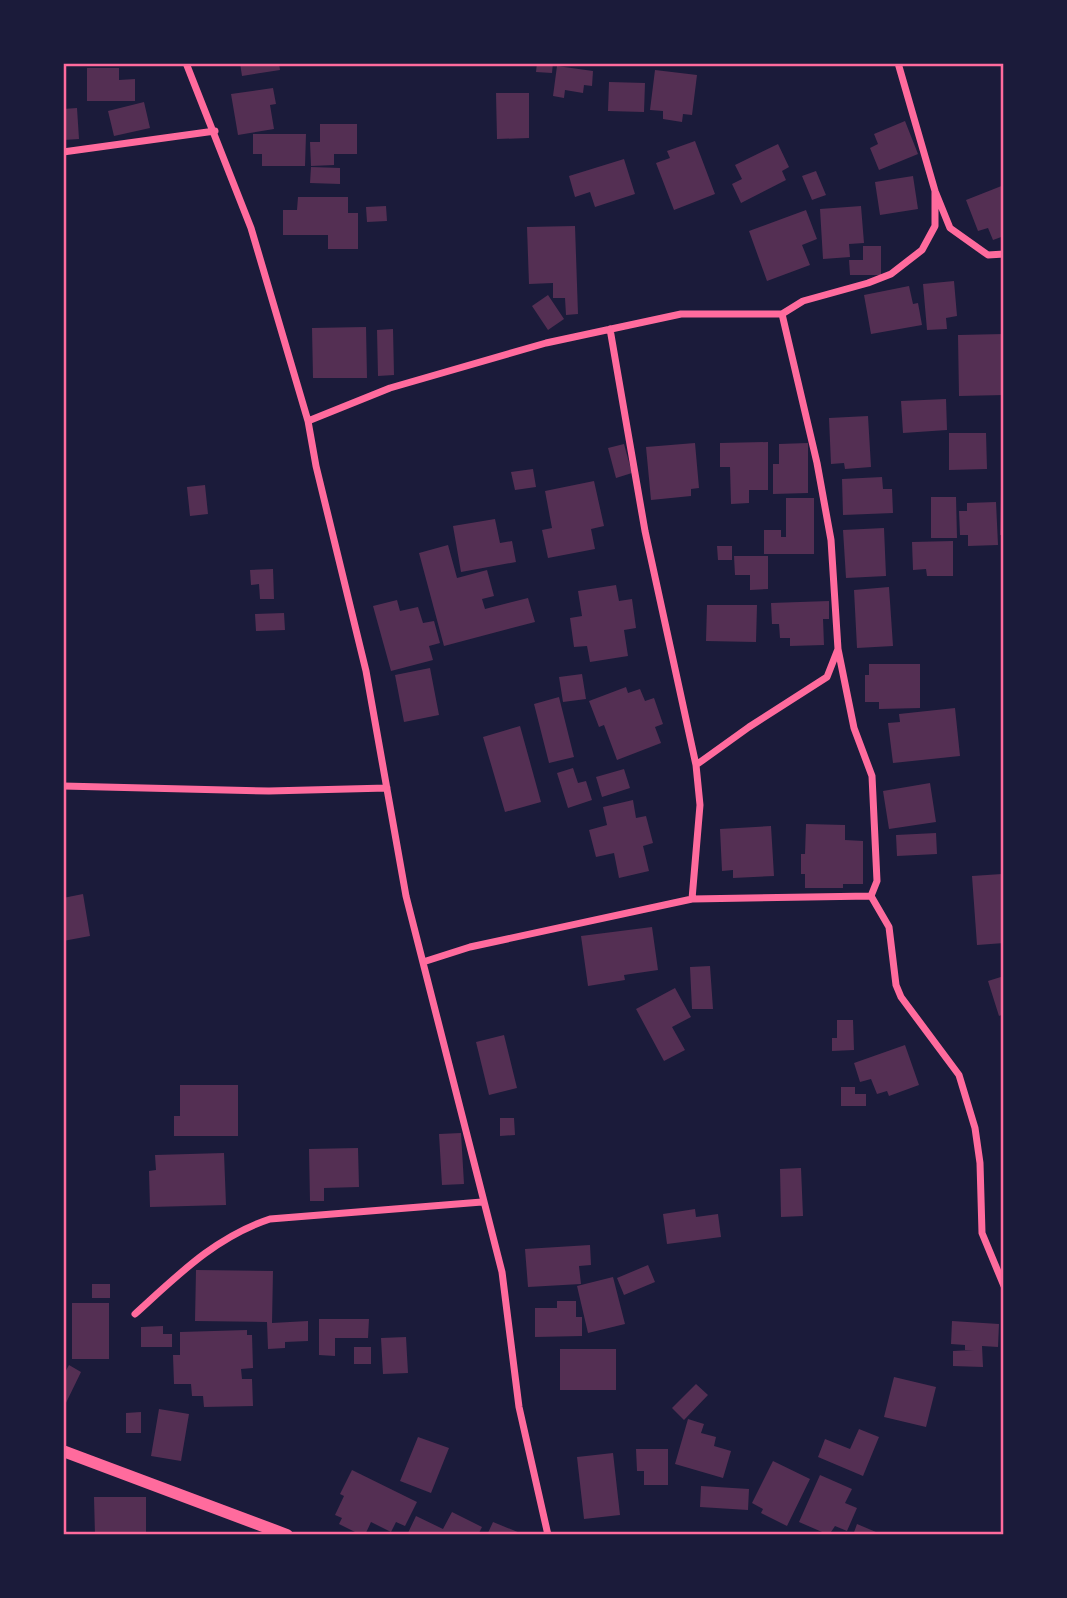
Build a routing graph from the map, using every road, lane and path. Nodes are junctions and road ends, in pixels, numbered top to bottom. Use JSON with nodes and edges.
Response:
{"nodes":[{"id":1,"x":186,"y":63,"type":"edge"},
{"id":2,"x":898,"y":63,"type":"edge"},
{"id":3,"x":215,"y":131,"type":"junction"},
{"id":4,"x":63,"y":152,"type":"edge"},
{"id":5,"x":935,"y":191,"type":"junction"},
{"id":6,"x":1004,"y":254,"type":"edge"},
{"id":7,"x":782,"y":314,"type":"junction"},
{"id":8,"x":610,"y":329,"type":"junction"},
{"id":9,"x":308,"y":421,"type":"junction"},
{"id":10,"x":838,"y":649,"type":"junction"},
{"id":11,"x":696,"y":765,"type":"junction"},
{"id":12,"x":63,"y":786,"type":"edge"},
{"id":13,"x":387,"y":788,"type":"junction"},
{"id":14,"x":871,"y":896,"type":"junction"},
{"id":15,"x":692,"y":899,"type":"junction"},
{"id":16,"x":423,"y":962,"type":"junction"},
{"id":17,"x":482,"y":1202,"type":"junction"},
{"id":18,"x":1004,"y":1286,"type":"edge"},
{"id":19,"x":135,"y":1314,"type":"dead end"},
{"id":20,"x":63,"y":1451,"type":"edge"},
{"id":21,"x":287,"y":1535,"type":"edge"},
{"id":22,"x":548,"y":1535,"type":"edge"}],
"edges":[{"from":1,"to":3,"type":"street"},
{"from":2,"to":5,"type":"street"},
{"from":3,"to":4,"type":"street"},
{"from":3,"to":9,"type":"street"},
{"from":5,"to":6,"type":"street"},
{"from":5,"to":7,"type":"street"},
{"from":7,"to":8,"type":"street"},
{"from":7,"to":10,"type":"street"},
{"from":8,"to":9,"type":"street"},
{"from":8,"to":11,"type":"street"},
{"from":9,"to":13,"type":"street"},
{"from":10,"to":11,"type":"street"},
{"from":10,"to":14,"type":"street"},
{"from":11,"to":15,"type":"street"},
{"from":12,"to":13,"type":"street"},
{"from":13,"to":16,"type":"street"},
{"from":14,"to":15,"type":"street"},
{"from":14,"to":18,"type":"street"},
{"from":15,"to":16,"type":"street"},
{"from":16,"to":17,"type":"street"},
{"from":17,"to":19,"type":"street"},
{"from":17,"to":22,"type":"street"},
{"from":20,"to":21,"type":"street"}]}
